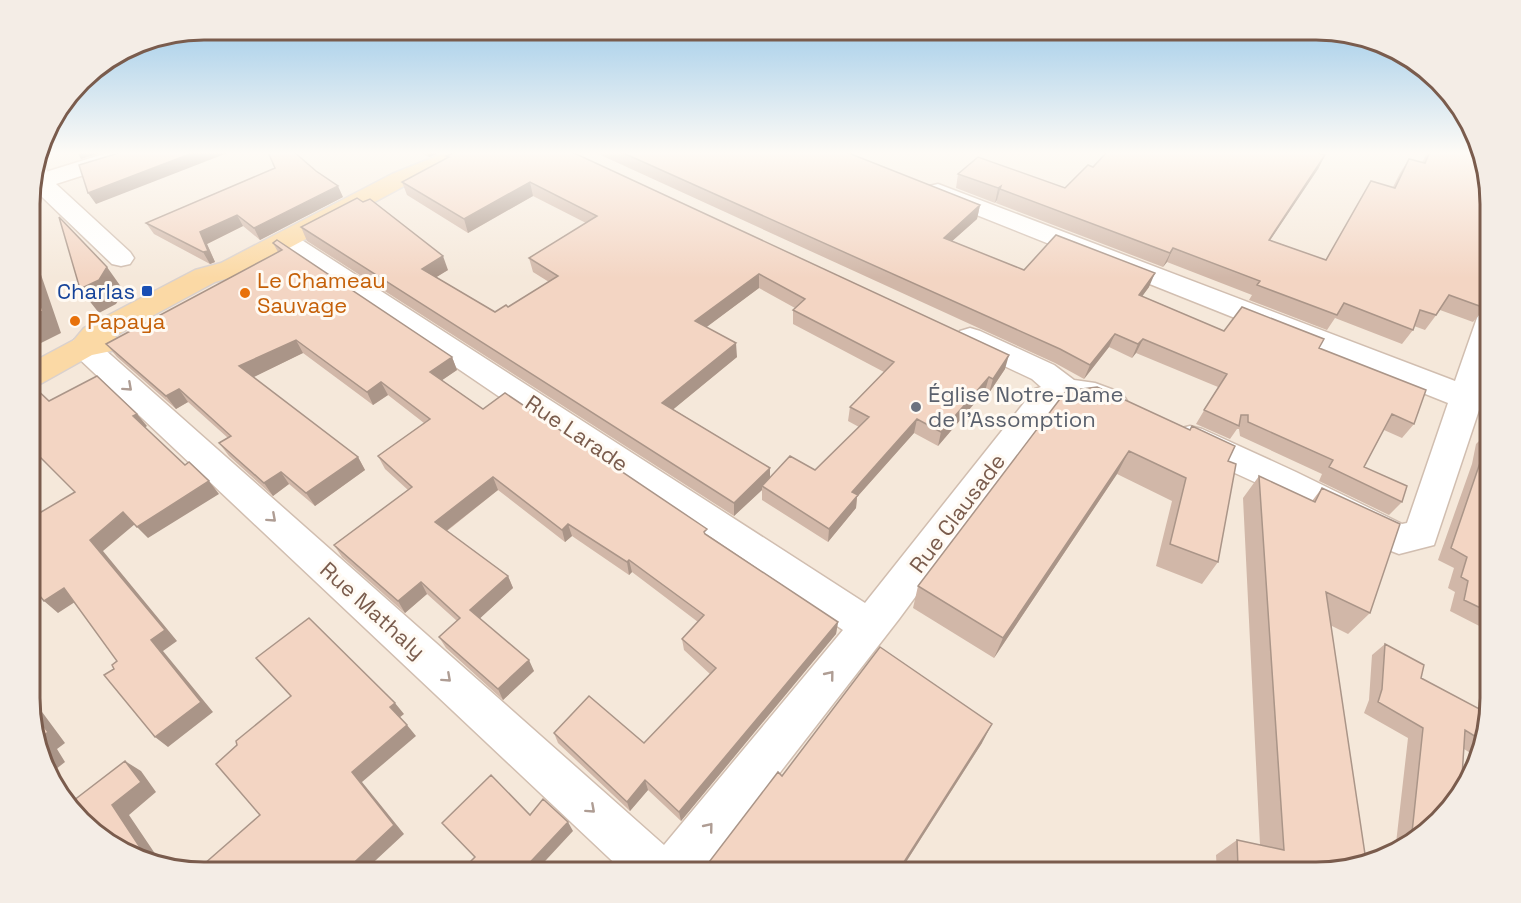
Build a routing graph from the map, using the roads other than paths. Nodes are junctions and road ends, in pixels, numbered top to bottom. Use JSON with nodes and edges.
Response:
{"nodes":[{"id":1,"x":53,"y":194,"type":"edge"},
{"id":2,"x":371,"y":194,"type":"edge"},
{"id":3,"x":945,"y":194,"type":"edge"},
{"id":4,"x":285,"y":240,"type":"junction"},
{"id":5,"x":121,"y":258,"type":"dead end"},
{"id":6,"x":948,"y":328,"type":"edge"},
{"id":7,"x":84,"y":348,"type":"junction"},
{"id":8,"x":1480,"y":355,"type":"edge"},
{"id":9,"x":41,"y":371,"type":"edge"},
{"id":10,"x":1065,"y":390,"type":"junction"},
{"id":11,"x":1467,"y":398,"type":"junction"},
{"id":12,"x":868,"y":626,"type":"junction"},
{"id":13,"x":648,"y":862,"type":"edge"},
{"id":14,"x":681,"y":862,"type":"edge"}],
"edges":[{"from":1,"to":5,"type":"street"},
{"from":2,"to":4,"type":"main road"},
{"from":3,"to":11,"type":"street"},
{"from":4,"to":7,"type":"main road"},
{"from":4,"to":12,"type":"street","name":"Rue Larade"},
{"from":6,"to":10,"type":"street"},
{"from":7,"to":9,"type":"main road"},
{"from":7,"to":13,"type":"street","name":"Rue Mathaly","one_way":true},
{"from":8,"to":11,"type":"street"},
{"from":10,"to":11,"type":"street"},
{"from":10,"to":12,"type":"street","name":"Rue Clausade"},
{"from":14,"to":12,"type":"street","name":"Rue Clausade","one_way":true}]}
